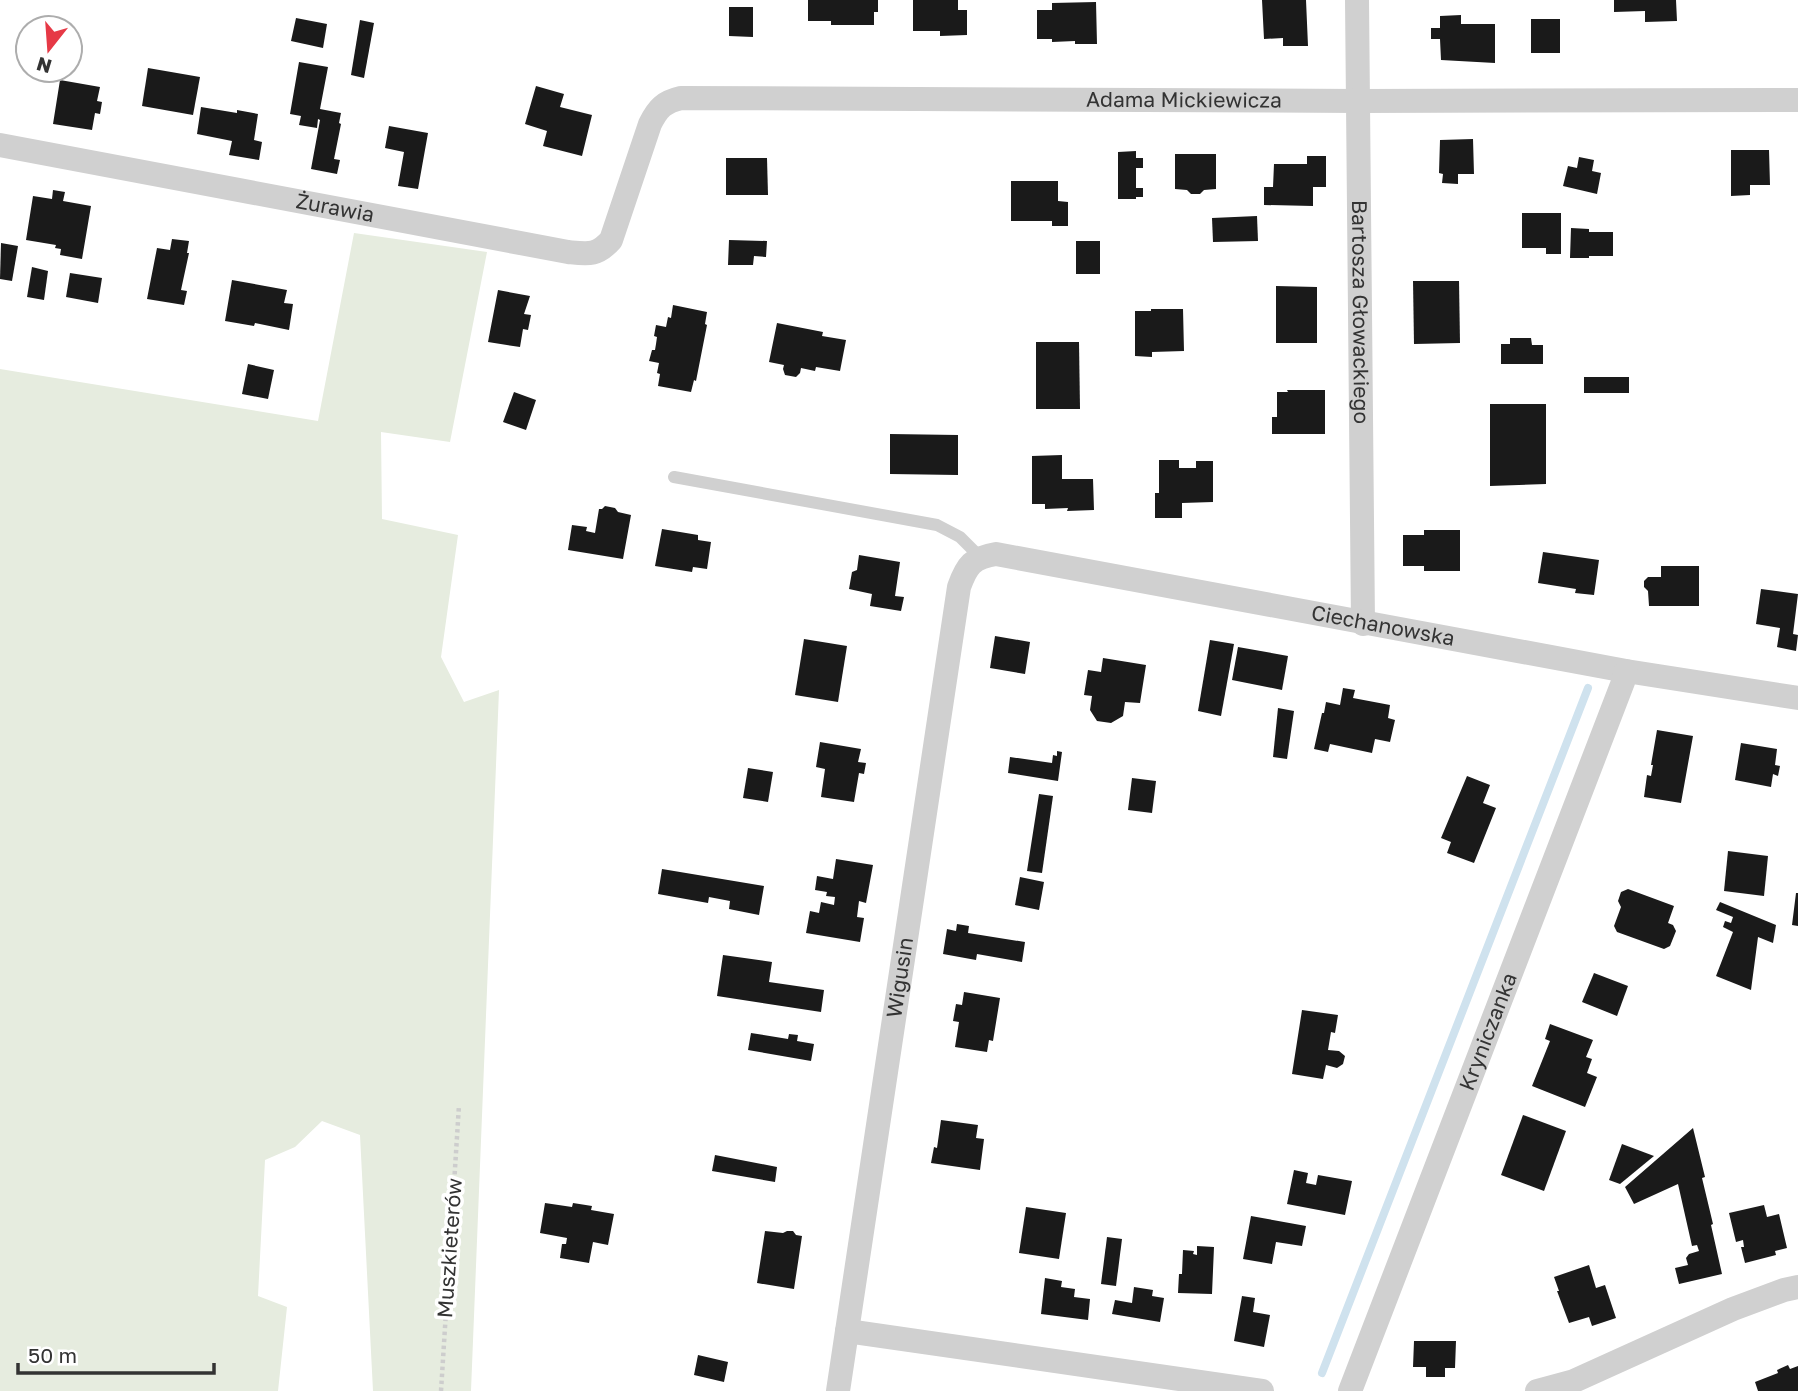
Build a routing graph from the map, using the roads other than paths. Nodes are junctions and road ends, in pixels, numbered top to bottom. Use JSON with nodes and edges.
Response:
{"nodes":[{"id":1,"x":1357,"y":0,"type":"edge"},
{"id":2,"x":1798,"y":100,"type":"edge"},
{"id":3,"x":1359,"y":101,"type":"junction"},
{"id":4,"x":0,"y":145,"type":"edge"},
{"id":5,"x":628,"y":187,"type":"joint"},
{"id":6,"x":674,"y":477,"type":"dead end"},
{"id":7,"x":975,"y":561,"type":"junction"},
{"id":8,"x":1363,"y":624,"type":"junction"},
{"id":9,"x":1626,"y":671,"type":"junction"},
{"id":10,"x":1798,"y":698,"type":"edge"},
{"id":11,"x":1798,"y":1287,"type":"edge"},
{"id":12,"x":847,"y":1331,"type":"junction"},
{"id":13,"x":838,"y":1391,"type":"edge"},
{"id":14,"x":1262,"y":1391,"type":"edge"},
{"id":15,"x":1350,"y":1391,"type":"edge"},
{"id":16,"x":1537,"y":1391,"type":"edge"}],
"edges":[{"from":1,"to":3,"type":"street","name":"Bartosza Głowackiego"},
{"from":2,"to":3,"type":"street","name":"Adama Mickiewicza"},
{"from":3,"to":5,"type":"street","name":"Adama Mickiewicza"},
{"from":3,"to":8,"type":"street","name":"Bartosza Głowackiego"},
{"from":4,"to":5,"type":"street","name":"Żurawia"},
{"from":6,"to":7,"type":"lane"},
{"from":7,"to":8,"type":"street","name":"Ciechanowska"},
{"from":7,"to":12,"type":"street","name":"Wigusin"},
{"from":8,"to":9,"type":"street","name":"Ciechanowska"},
{"from":9,"to":10,"type":"street","name":"Ciechanowska"},
{"from":9,"to":15,"type":"street","name":"Kryniczanka"},
{"from":11,"to":16,"type":"street"},
{"from":12,"to":13,"type":"street","name":"Wigusin"},
{"from":12,"to":14,"type":"street"}]}
